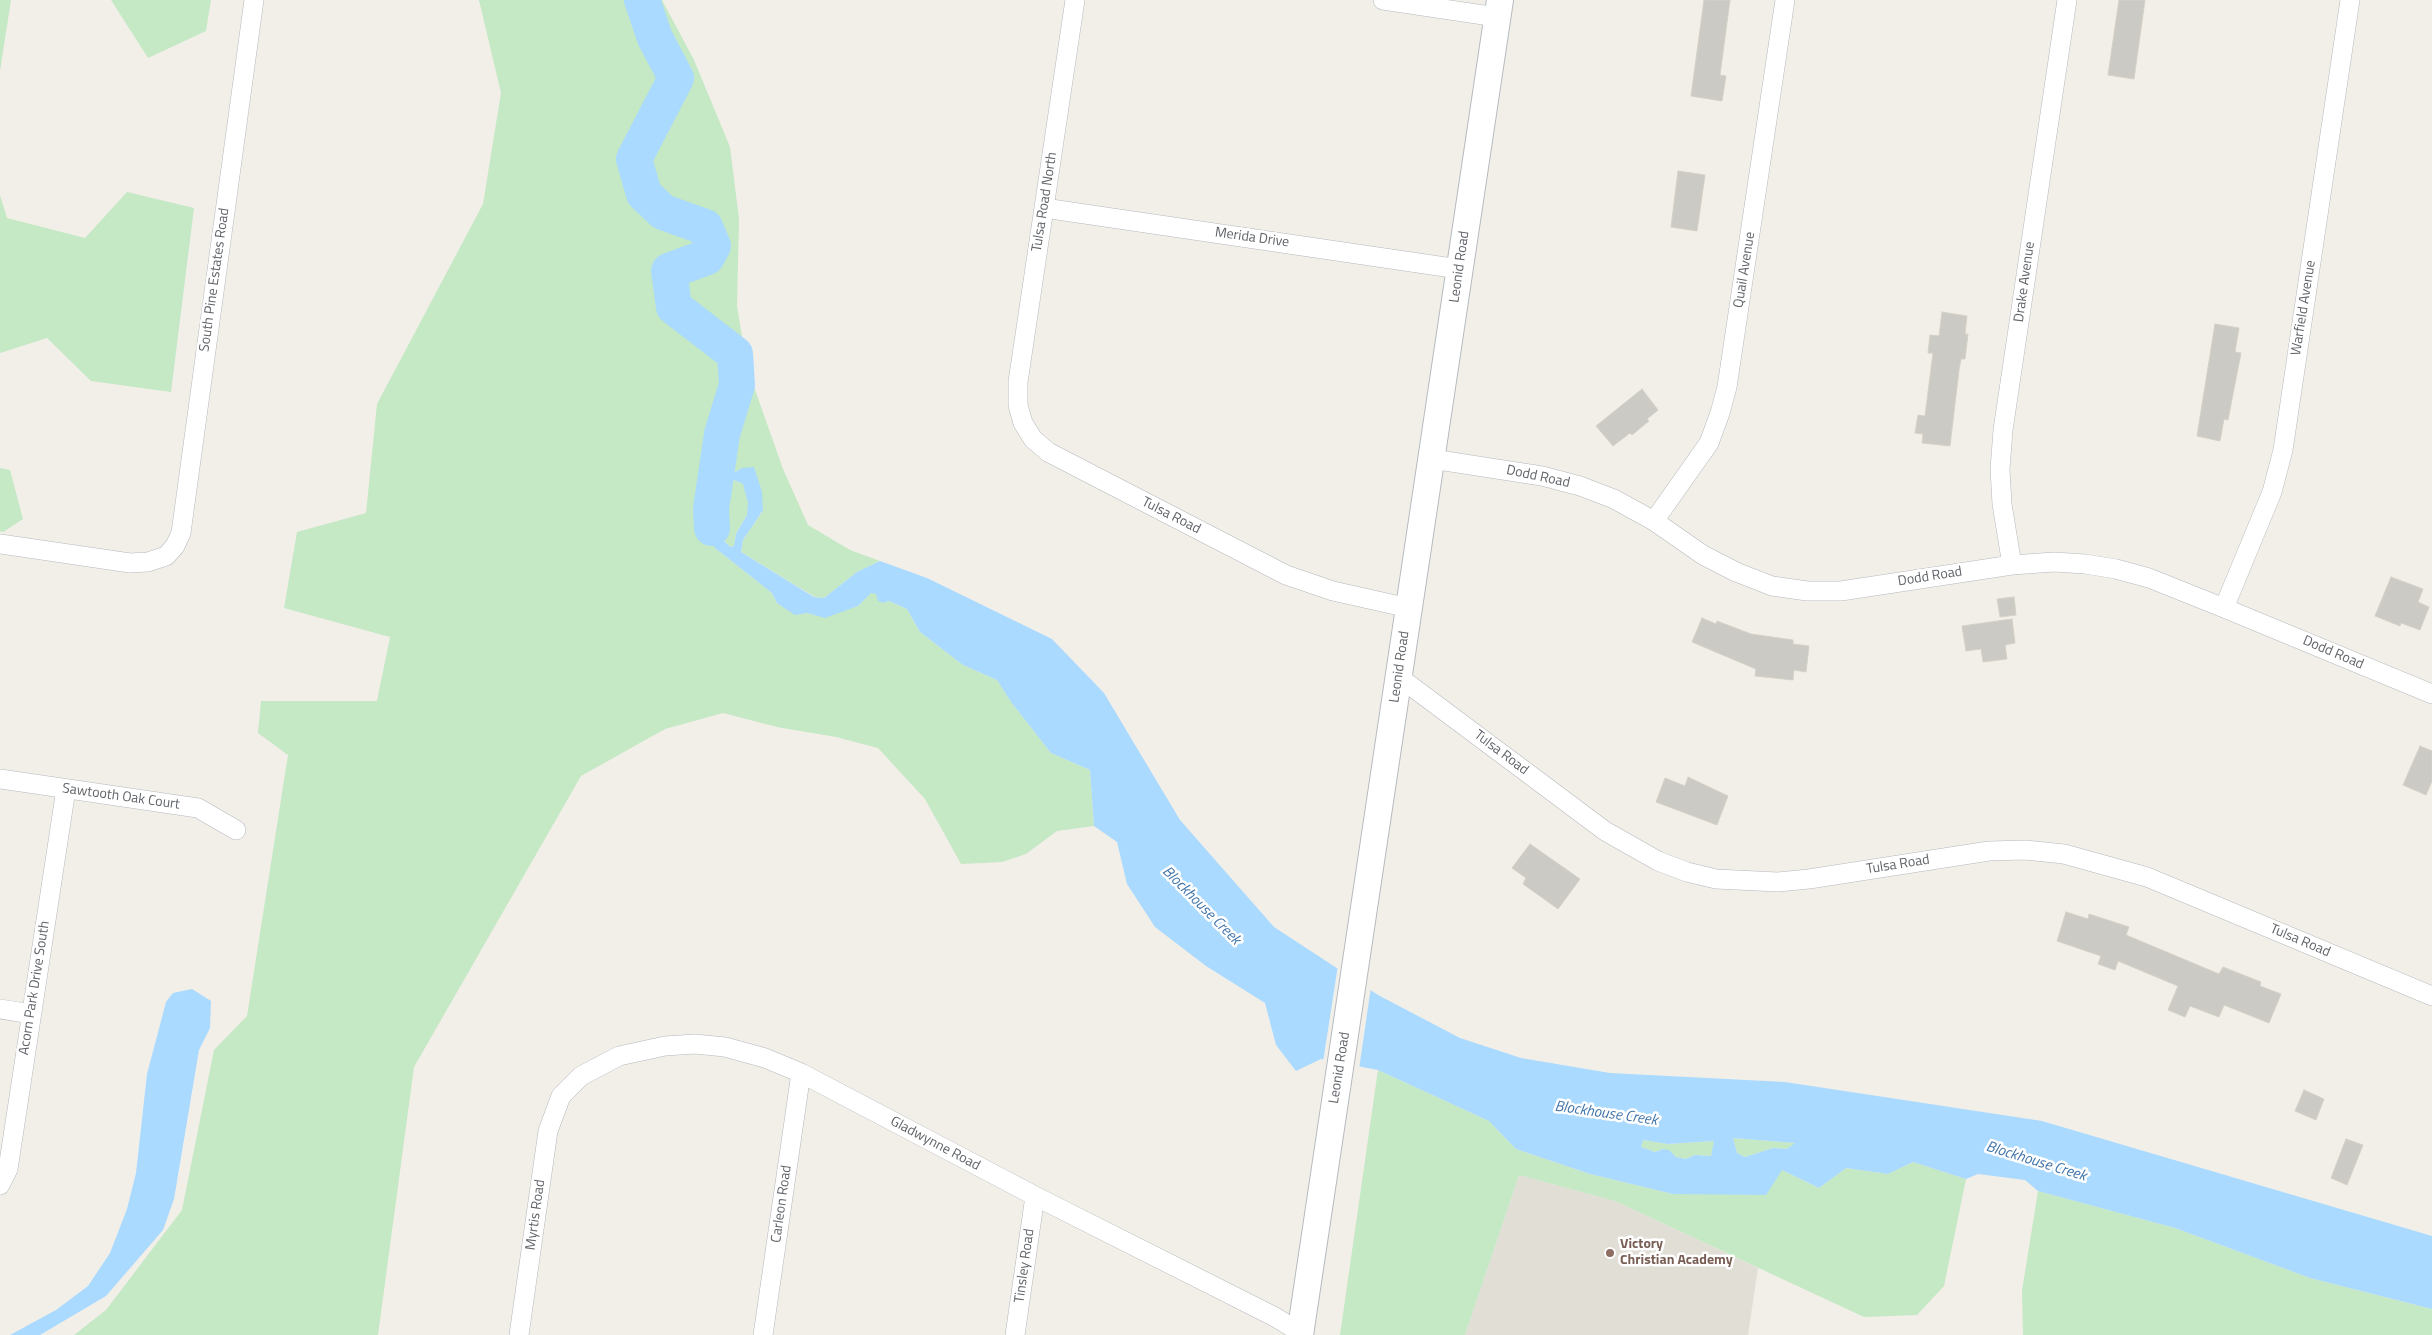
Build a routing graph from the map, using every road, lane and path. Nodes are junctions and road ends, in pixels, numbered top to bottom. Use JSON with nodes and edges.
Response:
{"nodes":[{"id":1,"x":254,"y":0,"type":"edge"},
{"id":2,"x":1075,"y":0,"type":"edge"},
{"id":3,"x":1383,"y":0,"type":"edge"},
{"id":4,"x":1785,"y":0,"type":"edge"},
{"id":5,"x":2067,"y":0,"type":"edge"},
{"id":6,"x":2350,"y":0,"type":"edge"},
{"id":7,"x":1499,"y":9,"type":"edge"},
{"id":8,"x":1044,"y":208,"type":"junction"},
{"id":9,"x":1460,"y":269,"type":"junction"},
{"id":10,"x":1018,"y":405,"type":"joint"},
{"id":11,"x":1432,"y":459,"type":"junction"},
{"id":12,"x":1654,"y":521,"type":"junction"},
{"id":13,"x":0,"y":544,"type":"edge"},
{"id":14,"x":2012,"y":565,"type":"junction"},
{"id":15,"x":1409,"y":608,"type":"junction"},
{"id":16,"x":2224,"y":608,"type":"junction"},
{"id":17,"x":1398,"y":677,"type":"junction"},
{"id":18,"x":2432,"y":694,"type":"edge"},
{"id":19,"x":0,"y":779,"type":"edge"},
{"id":20,"x":66,"y":789,"type":"junction"},
{"id":21,"x":236,"y":830,"type":"dead end"},
{"id":22,"x":2432,"y":996,"type":"edge"},
{"id":23,"x":0,"y":1009,"type":"edge"},
{"id":24,"x":31,"y":1014,"type":"junction"},
{"id":25,"x":801,"y":1073,"type":"junction"},
{"id":26,"x":560,"y":1096,"type":"joint"},
{"id":27,"x":0,"y":1185,"type":"edge"},
{"id":28,"x":1035,"y":1196,"type":"junction"},
{"id":29,"x":1301,"y":1334,"type":"edge"},
{"id":30,"x":519,"y":1335,"type":"edge"},
{"id":31,"x":763,"y":1335,"type":"edge"},
{"id":32,"x":1015,"y":1335,"type":"edge"}],
"edges":[{"from":1,"to":13,"type":"street","name":"South Pine Estates Road"},
{"from":2,"to":8,"type":"street","name":"Tulsa Road North"},
{"from":3,"to":7,"type":"street"},
{"from":4,"to":12,"type":"street","name":"Quail Avenue"},
{"from":5,"to":14,"type":"street","name":"Drake Avenue"},
{"from":6,"to":16,"type":"street","name":"Warfield Avenue"},
{"from":7,"to":9,"type":"street","name":"Leonid Road"},
{"from":8,"to":9,"type":"street","name":"Merida Drive"},
{"from":8,"to":10,"type":"street","name":"Tulsa Road North"},
{"from":9,"to":11,"type":"street","name":"Leonid Road"},
{"from":10,"to":15,"type":"street","name":"Tulsa Road"},
{"from":11,"to":12,"type":"street","name":"Dodd Road"},
{"from":11,"to":15,"type":"street","name":"Leonid Road"},
{"from":12,"to":14,"type":"street","name":"Dodd Road"},
{"from":14,"to":16,"type":"street","name":"Dodd Road"},
{"from":15,"to":17,"type":"street","name":"Leonid Road"},
{"from":16,"to":18,"type":"street","name":"Dodd Road"},
{"from":17,"to":22,"type":"street","name":"Tulsa Road"},
{"from":17,"to":29,"type":"street","name":"Leonid Road"},
{"from":19,"to":20,"type":"street","name":"Sawtooth Oak Court"},
{"from":20,"to":21,"type":"street","name":"Sawtooth Oak Court"},
{"from":20,"to":24,"type":"street","name":"Acorn Park Drive South"},
{"from":23,"to":24,"type":"street"},
{"from":24,"to":27,"type":"street","name":"Acorn Park Drive South"},
{"from":25,"to":26,"type":"street","name":"Gladwynne Road"},
{"from":25,"to":28,"type":"street","name":"Gladwynne Road"},
{"from":25,"to":31,"type":"street","name":"Carleon Road"},
{"from":26,"to":30,"type":"street","name":"Myrtis Road"},
{"from":28,"to":29,"type":"street","name":"Gladwynne Road"},
{"from":28,"to":32,"type":"street","name":"Tinsley Road"}]}
